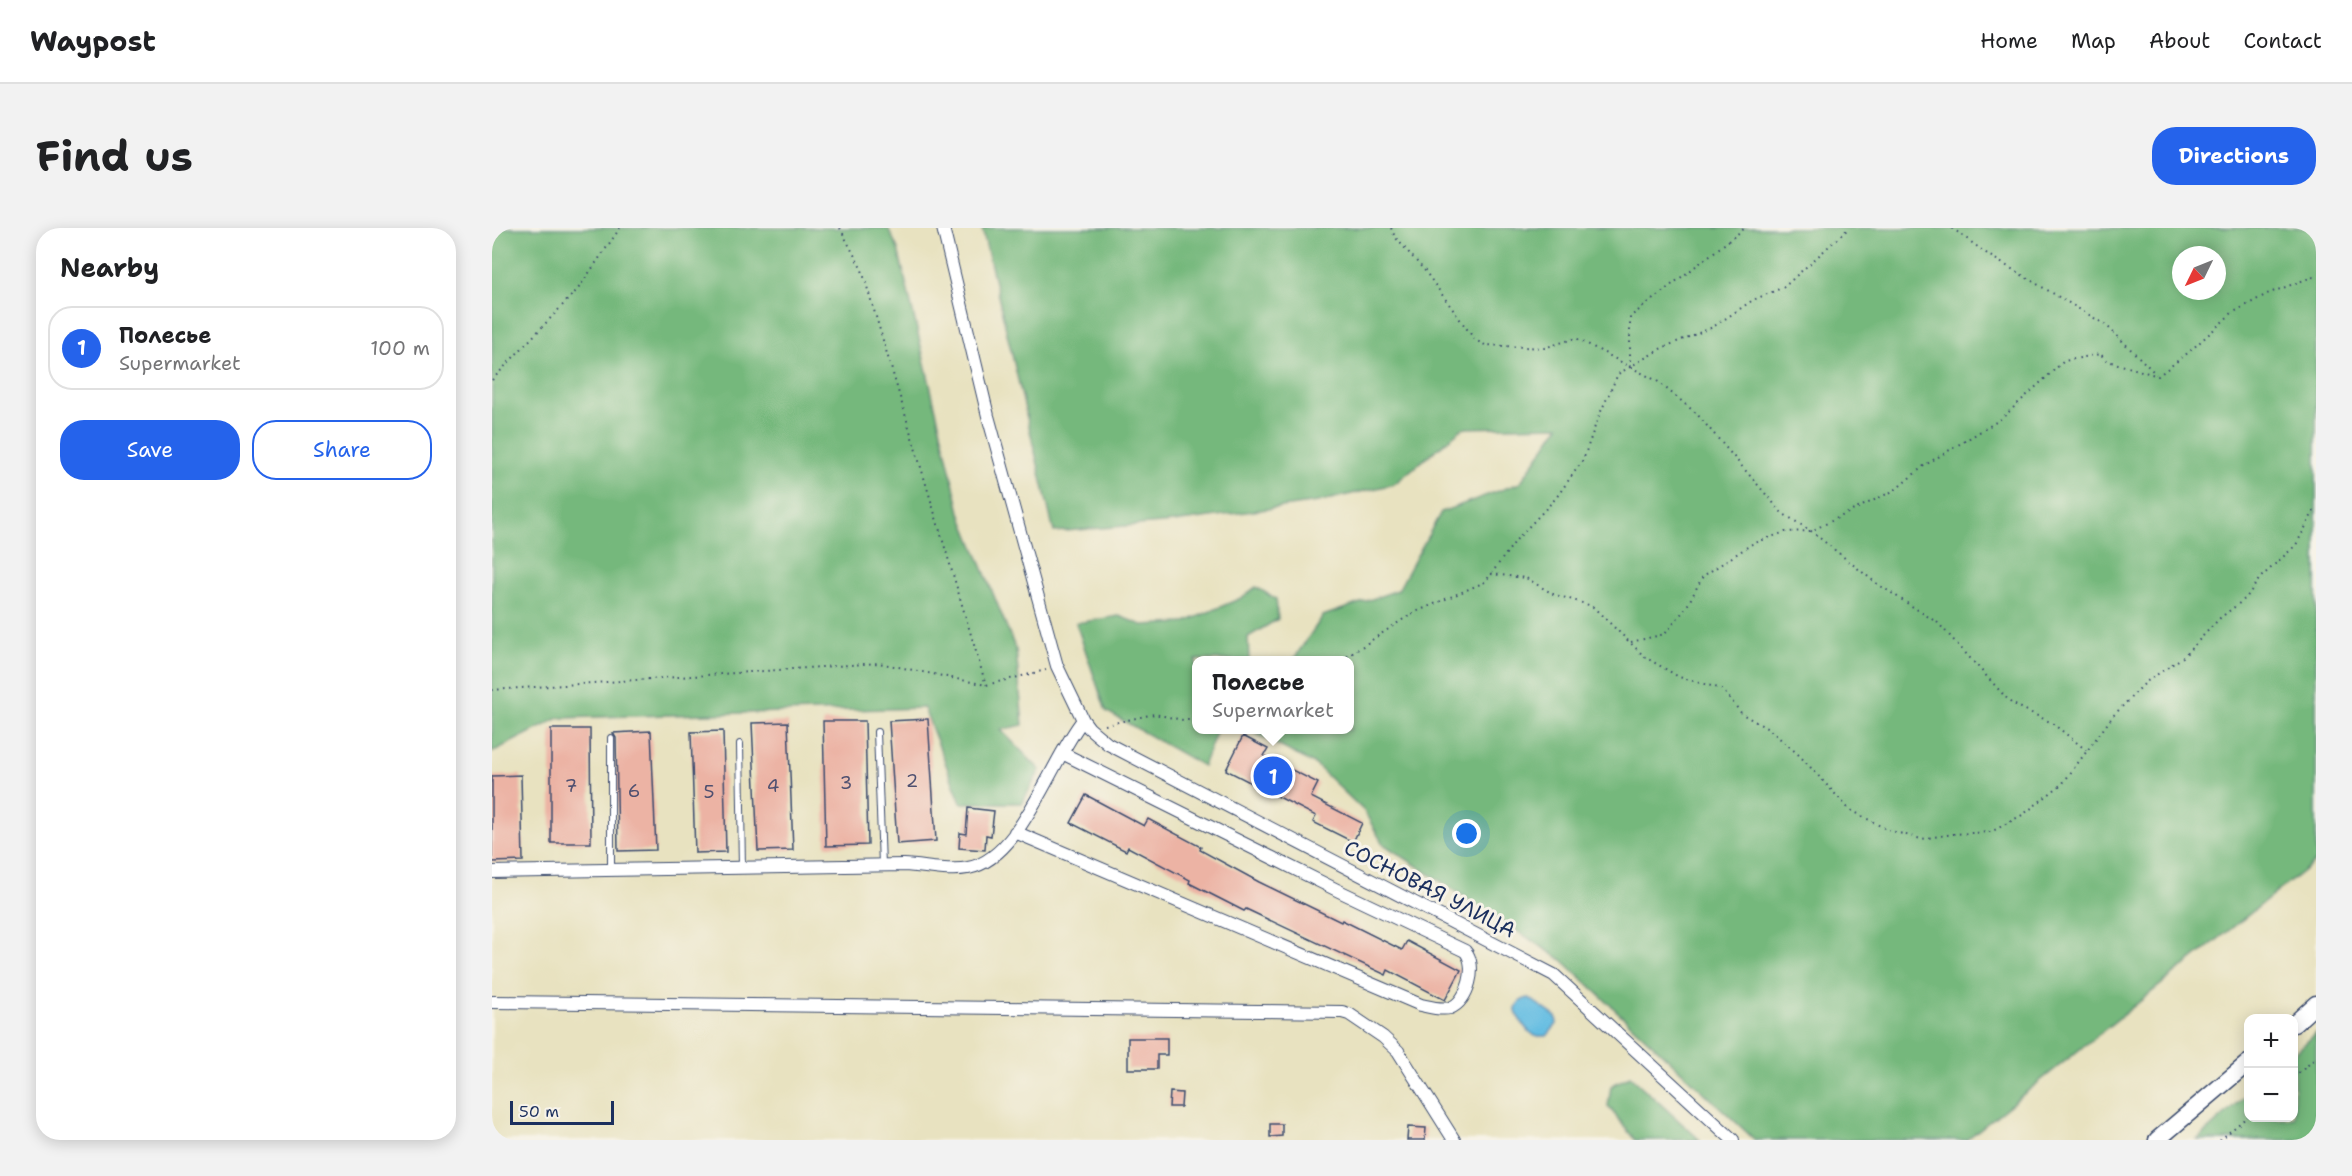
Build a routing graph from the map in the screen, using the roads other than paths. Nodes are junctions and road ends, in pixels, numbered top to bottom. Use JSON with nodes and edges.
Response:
{"nodes":[{"id":1,"x":943,"y":228,"type":"edge"},
{"id":2,"x":1084,"y":721,"type":"junction"},
{"id":3,"x":877,"y":732,"type":"dead end"},
{"id":4,"x":611,"y":738,"type":"dead end"},
{"id":5,"x":740,"y":744,"type":"dead end"},
{"id":6,"x":1062,"y":753,"type":"junction"},
{"id":7,"x":1015,"y":832,"type":"junction"},
{"id":8,"x":882,"y":865,"type":"junction"},
{"id":9,"x":742,"y":868,"type":"junction"},
{"id":10,"x":611,"y":871,"type":"junction"},
{"id":11,"x":492,"y":872,"type":"edge"},
{"id":12,"x":492,"y":1002,"type":"edge"},
{"id":13,"x":2316,"y":1004,"type":"edge"},
{"id":14,"x":2298,"y":1020,"type":"edge"},
{"id":15,"x":2244,"y":1067,"type":"edge"},
{"id":16,"x":1454,"y":1140,"type":"edge"},
{"id":17,"x":1732,"y":1140,"type":"edge"},
{"id":18,"x":2157,"y":1140,"type":"edge"}],
"edges":[{"from":1,"to":2,"type":"street"},
{"from":2,"to":6,"type":"street"},
{"from":2,"to":17,"type":"street","name":"СОСНОВАЯ УЛИЦА"},
{"from":3,"to":8,"type":"lane"},
{"from":4,"to":10,"type":"lane"},
{"from":5,"to":9,"type":"lane"},
{"from":6,"to":7,"type":"street"},
{"from":6,"to":7,"type":"street"},
{"from":7,"to":8,"type":"street"},
{"from":8,"to":9,"type":"street"},
{"from":9,"to":10,"type":"street"},
{"from":10,"to":11,"type":"street"},
{"from":12,"to":16,"type":"street"},
{"from":13,"to":14,"type":"main road"},
{"from":15,"to":18,"type":"main road"}]}
